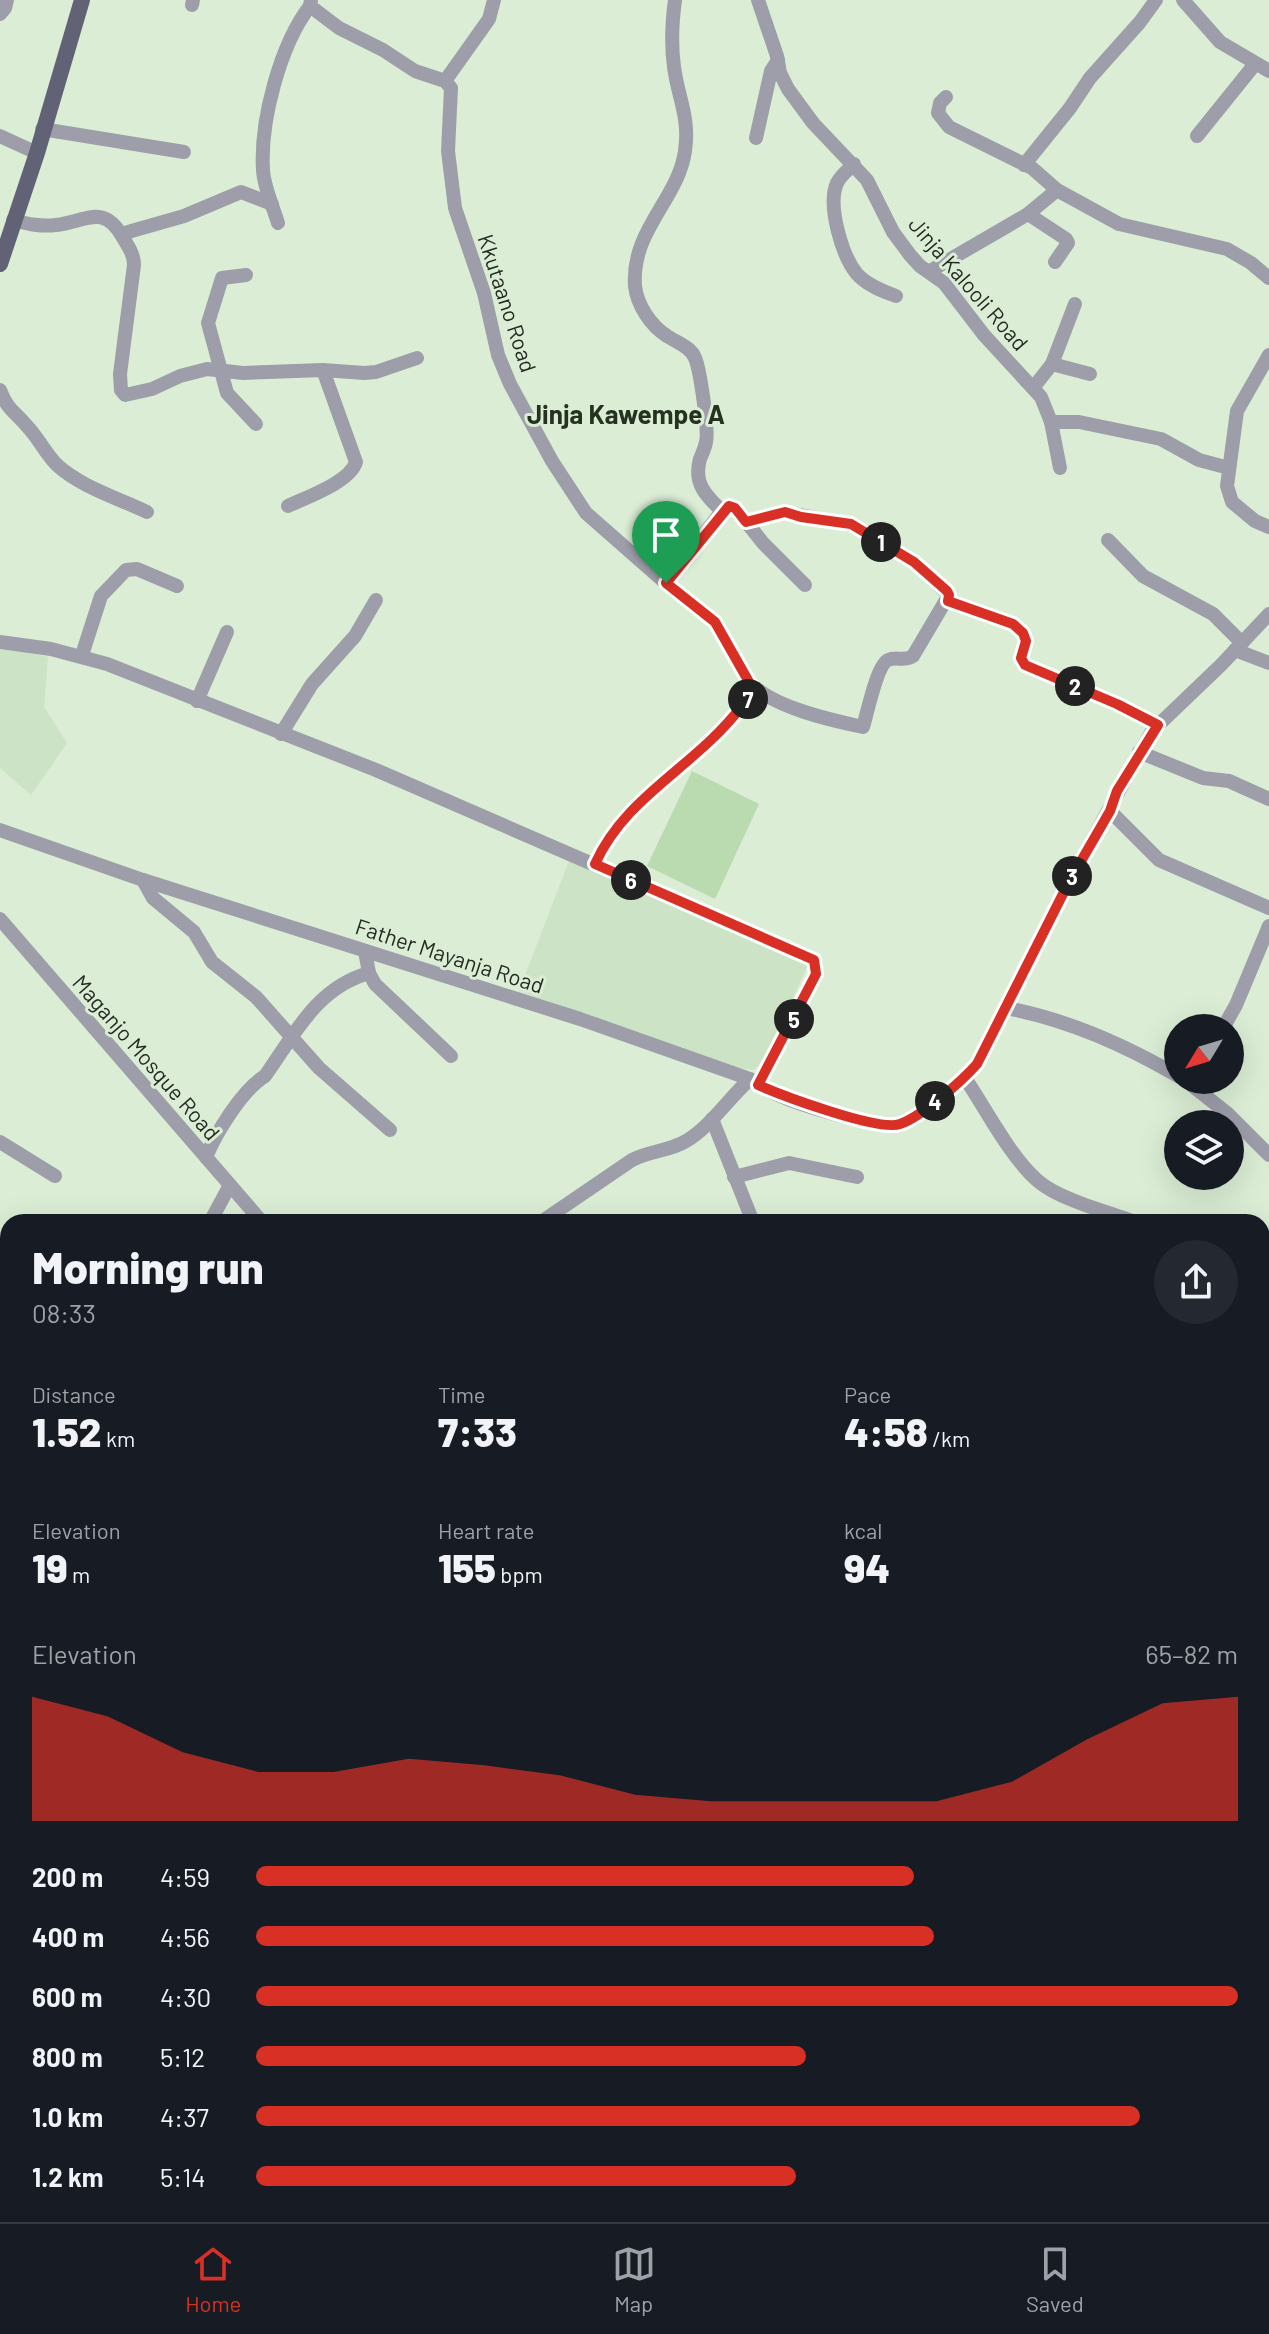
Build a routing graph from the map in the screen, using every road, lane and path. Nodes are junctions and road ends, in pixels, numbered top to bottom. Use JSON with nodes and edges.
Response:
{"nodes":[{"id":1,"x":7,"y":0,"type":"edge"},
{"id":2,"x":82,"y":0,"type":"edge"},
{"id":3,"x":494,"y":0,"type":"edge"},
{"id":4,"x":675,"y":0,"type":"edge"},
{"id":5,"x":758,"y":0,"type":"edge"},
{"id":6,"x":1156,"y":0,"type":"edge"},
{"id":7,"x":1183,"y":0,"type":"edge"},
{"id":8,"x":310,"y":3,"type":"edge"},
{"id":9,"x":0,"y":14,"type":"edge"},
{"id":10,"x":778,"y":60,"type":"junction"},
{"id":11,"x":1255,"y":64,"type":"junction"},
{"id":12,"x":1269,"y":71,"type":"edge"},
{"id":13,"x":445,"y":81,"type":"junction"},
{"id":14,"x":946,"y":97,"type":"dead end"},
{"id":15,"x":42,"y":129,"type":"junction"},
{"id":16,"x":0,"y":136,"type":"edge"},
{"id":17,"x":1197,"y":136,"type":"dead end"},
{"id":18,"x":756,"y":138,"type":"dead end"},
{"id":19,"x":184,"y":152,"type":"dead end"},
{"id":20,"x":37,"y":153,"type":"junction"},
{"id":21,"x":854,"y":164,"type":"junction"},
{"id":22,"x":1024,"y":165,"type":"junction"},
{"id":23,"x":1057,"y":190,"type":"junction"},
{"id":24,"x":272,"y":204,"type":"junction"},
{"id":25,"x":1028,"y":214,"type":"junction"},
{"id":26,"x":13,"y":220,"type":"junction"},
{"id":27,"x":278,"y":223,"type":"dead end"},
{"id":28,"x":121,"y":234,"type":"junction"},
{"id":29,"x":1055,"y":262,"type":"dead end"},
{"id":30,"x":0,"y":264,"type":"edge"},
{"id":31,"x":930,"y":271,"type":"junction"},
{"id":32,"x":246,"y":275,"type":"dead end"},
{"id":33,"x":1269,"y":278,"type":"edge"},
{"id":34,"x":896,"y":296,"type":"dead end"},
{"id":35,"x":1075,"y":304,"type":"dead end"},
{"id":36,"x":1269,"y":355,"type":"edge"},
{"id":37,"x":417,"y":358,"type":"dead end"},
{"id":38,"x":1052,"y":364,"type":"junction"},
{"id":39,"x":220,"y":370,"type":"junction"},
{"id":40,"x":323,"y":370,"type":"junction"},
{"id":41,"x":1090,"y":374,"type":"dead end"},
{"id":42,"x":1033,"y":388,"type":"junction"},
{"id":43,"x":0,"y":390,"type":"edge"},
{"id":44,"x":1051,"y":422,"type":"junction"},
{"id":45,"x":256,"y":424,"type":"dead end"},
{"id":46,"x":1060,"y":468,"type":"dead end"},
{"id":47,"x":1229,"y":468,"type":"junction"},
{"id":48,"x":288,"y":506,"type":"dead end"},
{"id":49,"x":722,"y":511,"type":"junction"},
{"id":50,"x":147,"y":512,"type":"dead end"},
{"id":51,"x":746,"y":522,"type":"junction"},
{"id":52,"x":1269,"y":527,"type":"edge"},
{"id":53,"x":1108,"y":540,"type":"dead end"},
{"id":54,"x":666,"y":583,"type":"junction"},
{"id":55,"x":805,"y":585,"type":"dead end"},
{"id":56,"x":177,"y":586,"type":"dead end"},
{"id":57,"x":376,"y":600,"type":"dead end"},
{"id":58,"x":948,"y":601,"type":"junction"},
{"id":59,"x":1269,"y":614,"type":"edge"},
{"id":60,"x":227,"y":632,"type":"dead end"},
{"id":61,"x":0,"y":642,"type":"edge"},
{"id":62,"x":1238,"y":646,"type":"junction"},
{"id":63,"x":82,"y":655,"type":"junction"},
{"id":64,"x":1269,"y":663,"type":"edge"},
{"id":65,"x":756,"y":690,"type":"junction"},
{"id":66,"x":197,"y":701,"type":"junction"},
{"id":67,"x":1158,"y":725,"type":"junction"},
{"id":68,"x":281,"y":734,"type":"junction"},
{"id":69,"x":1139,"y":752,"type":"junction"},
{"id":70,"x":1269,"y":799,"type":"edge"},
{"id":71,"x":1110,"y":811,"type":"junction"},
{"id":72,"x":0,"y":830,"type":"edge"},
{"id":73,"x":595,"y":864,"type":"junction"},
{"id":74,"x":143,"y":880,"type":"junction"},
{"id":75,"x":1269,"y":908,"type":"edge"},
{"id":76,"x":0,"y":919,"type":"edge"},
{"id":77,"x":1269,"y":926,"type":"edge"},
{"id":78,"x":365,"y":951,"type":"junction"},
{"id":79,"x":369,"y":973,"type":"junction"},
{"id":80,"x":1006,"y":1008,"type":"junction"},
{"id":81,"x":1231,"y":1014,"type":"edge"},
{"id":82,"x":292,"y":1038,"type":"junction"},
{"id":83,"x":451,"y":1056,"type":"dead end"},
{"id":84,"x":1164,"y":1069,"type":"edge"},
{"id":85,"x":965,"y":1078,"type":"junction"},
{"id":86,"x":754,"y":1082,"type":"junction"},
{"id":87,"x":1203,"y":1094,"type":"edge"},
{"id":88,"x":712,"y":1119,"type":"junction"},
{"id":89,"x":390,"y":1130,"type":"dead end"},
{"id":90,"x":0,"y":1142,"type":"edge"},
{"id":91,"x":1269,"y":1155,"type":"edge"},
{"id":92,"x":206,"y":1157,"type":"junction"},
{"id":93,"x":55,"y":1176,"type":"dead end"},
{"id":94,"x":734,"y":1177,"type":"junction"},
{"id":95,"x":857,"y":1177,"type":"dead end"},
{"id":96,"x":230,"y":1185,"type":"junction"},
{"id":97,"x":214,"y":1214,"type":"edge"},
{"id":98,"x":255,"y":1214,"type":"edge"},
{"id":99,"x":553,"y":1214,"type":"edge"},
{"id":100,"x":750,"y":1214,"type":"edge"},
{"id":101,"x":1114,"y":1214,"type":"edge"}],
"edges":[{"from":1,"to":9,"type":"street"},
{"from":2,"to":15,"type":"main road"},
{"from":3,"to":13,"type":"street"},
{"from":4,"to":49,"type":"street"},
{"from":5,"to":10,"type":"street","name":"Jinja Kalooli Road"},
{"from":6,"to":22,"type":"street"},
{"from":7,"to":11,"type":"street"},
{"from":8,"to":13,"type":"street"},
{"from":8,"to":24,"type":"street"},
{"from":10,"to":18,"type":"street"},
{"from":10,"to":21,"type":"street","name":"Jinja Kalooli Road"},
{"from":11,"to":12,"type":"street"},
{"from":11,"to":17,"type":"street"},
{"from":13,"to":54,"type":"street","name":"Kkutaano Road"},
{"from":14,"to":22,"type":"street"},
{"from":15,"to":19,"type":"street"},
{"from":15,"to":20,"type":"main road"},
{"from":16,"to":20,"type":"street"},
{"from":20,"to":26,"type":"main road"},
{"from":21,"to":31,"type":"street","name":"Jinja Kalooli Road"},
{"from":21,"to":34,"type":"street"},
{"from":22,"to":23,"type":"street"},
{"from":23,"to":25,"type":"street"},
{"from":23,"to":33,"type":"street"},
{"from":24,"to":27,"type":"street"},
{"from":24,"to":28,"type":"street"},
{"from":25,"to":29,"type":"street"},
{"from":25,"to":31,"type":"street"},
{"from":26,"to":28,"type":"street"},
{"from":26,"to":30,"type":"main road"},
{"from":28,"to":39,"type":"street"},
{"from":31,"to":42,"type":"street","name":"Jinja Kalooli Road"},
{"from":32,"to":39,"type":"street"},
{"from":35,"to":38,"type":"street"},
{"from":36,"to":47,"type":"street"},
{"from":37,"to":40,"type":"street"},
{"from":38,"to":41,"type":"street"},
{"from":38,"to":42,"type":"street"},
{"from":39,"to":40,"type":"street"},
{"from":39,"to":45,"type":"street"},
{"from":40,"to":48,"type":"street"},
{"from":42,"to":44,"type":"street","name":"Jinja Kalooli Road"},
{"from":43,"to":50,"type":"street"},
{"from":44,"to":46,"type":"street","name":"Jinja Kalooli Road"},
{"from":44,"to":47,"type":"street"},
{"from":47,"to":52,"type":"street"},
{"from":49,"to":51,"type":"street"},
{"from":49,"to":54,"type":"street"},
{"from":51,"to":55,"type":"street"},
{"from":51,"to":58,"type":"street"},
{"from":53,"to":62,"type":"street"},
{"from":54,"to":65,"type":"street","name":"Kkutaano Road"},
{"from":56,"to":63,"type":"street"},
{"from":57,"to":68,"type":"street"},
{"from":58,"to":65,"type":"street"},
{"from":58,"to":67,"type":"street"},
{"from":59,"to":62,"type":"street"},
{"from":60,"to":66,"type":"street"},
{"from":61,"to":63,"type":"street"},
{"from":62,"to":64,"type":"street"},
{"from":62,"to":67,"type":"street"},
{"from":63,"to":66,"type":"street"},
{"from":65,"to":73,"type":"street"},
{"from":66,"to":68,"type":"street"},
{"from":67,"to":69,"type":"street"},
{"from":68,"to":73,"type":"street"},
{"from":69,"to":70,"type":"street"},
{"from":69,"to":71,"type":"street"},
{"from":71,"to":75,"type":"street"},
{"from":71,"to":80,"type":"street"},
{"from":72,"to":74,"type":"street","name":"Father Mayanja Road"},
{"from":73,"to":86,"type":"street"},
{"from":74,"to":78,"type":"street","name":"Father Mayanja Road"},
{"from":74,"to":82,"type":"street"},
{"from":76,"to":92,"type":"street","name":"Maganjo Mosque Road"},
{"from":77,"to":81,"type":"street"},
{"from":78,"to":79,"type":"street"},
{"from":78,"to":86,"type":"street","name":"Father Mayanja Road"},
{"from":79,"to":82,"type":"street"},
{"from":79,"to":83,"type":"street"},
{"from":80,"to":84,"type":"street"},
{"from":80,"to":85,"type":"street"},
{"from":82,"to":89,"type":"street"},
{"from":82,"to":92,"type":"street"},
{"from":85,"to":86,"type":"street","name":"Father Mayanja Road"},
{"from":85,"to":101,"type":"street"},
{"from":86,"to":88,"type":"street"},
{"from":87,"to":91,"type":"street"},
{"from":88,"to":94,"type":"street"},
{"from":88,"to":99,"type":"street"},
{"from":90,"to":93,"type":"street"},
{"from":92,"to":96,"type":"street","name":"Maganjo Mosque Road"},
{"from":94,"to":95,"type":"street"},
{"from":94,"to":100,"type":"street"},
{"from":96,"to":97,"type":"street"},
{"from":96,"to":98,"type":"street","name":"Maganjo Mosque Road"}]}
